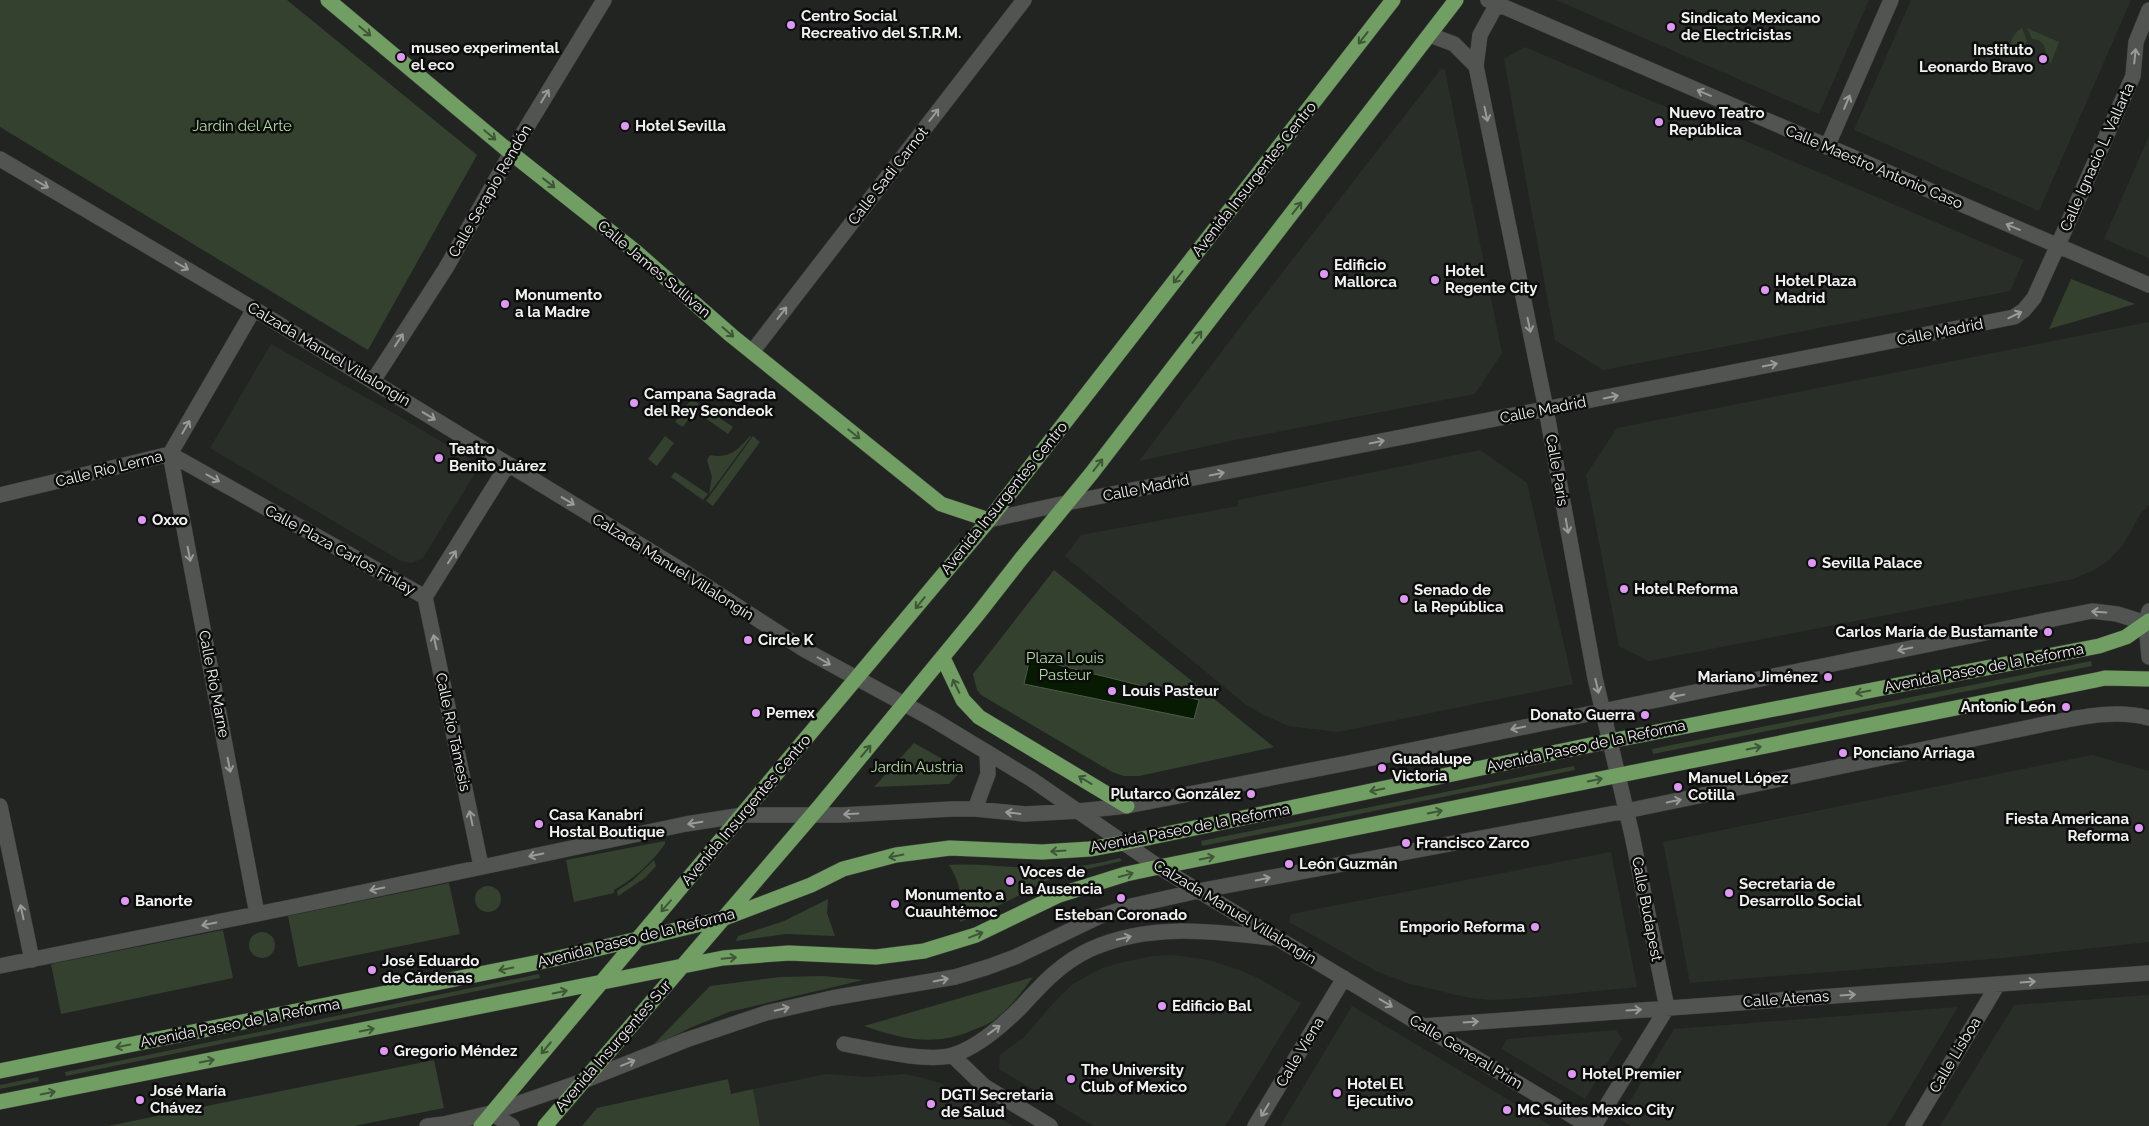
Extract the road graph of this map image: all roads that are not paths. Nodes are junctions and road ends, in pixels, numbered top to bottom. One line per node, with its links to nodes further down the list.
1 (328, 0): 12 (main road, Calle James Sullivan, one-way to 12)
2 (604, 0): 12 (street, Calle Serapio Rendón, one-way to 2)
3 (1024, 0): 17 (street, Calle Sadi Carnot, one-way to 3)
4 (1393, 0): 24 (main road, Avenida Insurgentes Centro, one-way to 24)
5 (1456, 0): 9 (main road)
6 (1891, 0): 11 (street, one-way to 6)
7 (1493, 2): 10 (street); 11 (street, Calle Maestro Antonio Caso, one-way to 7)
8 (2148, 15): 14 (street, Calle Ignacio L. Vallarta, one-way to 8)
9 (1430, 35): 10 (street); 23 (main road, one-way to 9)
10 (1476, 66): 19 (street, Calle Paris, one-way to 19)
11 (1827, 147): 14 (street, Calle Maestro Antonio Caso, one-way to 11)
12 (511, 153): 17 (main road, Calle James Sullivan, one-way to 17); 18 (street, Calle Serapio Rendón, one-way to 12)
13 (0, 159): 16 (street, Calzada Manuel Villalongín, one-way to 16)
14 (2058, 246): 15 (street, Calle Maestro Antonio Caso); 19 (street, Calle Madrid, one-way to 14)
15 (2149, 285)
16 (254, 309): 18 (street, Calzada Manuel Villalongín); 20 (street, Calle Río Lerma, one-way to 16)
17 (752, 352): 24 (main road, Calle James Sullivan, one-way to 24)
18 (373, 381): 21 (street, Calzada Manuel Villalongín, one-way to 21)
19 (1546, 409): 23 (street, Calle Madrid, one-way to 19); 32 (street, Calle Paris, one-way to 32)
20 (170, 454): 22 (street, Calle Río Lerma); 25 (street, Calle Plaza Carlos Finlay, one-way to 25); 48 (street, Calle Río Marne, one-way to 48)
21 (508, 464): 25 (street, Calle Plaza Carlos Finlay, one-way to 21); 30 (street, Calzada Manuel Villalongín, one-way to 30)
22 (0, 495)
23 (1066, 503): 24 (street, Calle Madrid); 28 (main road)
24 (989, 520): 30 (main road, Avenida Insurgentes Centro, one-way to 30)
25 (425, 598): 45 (street, Calle Río Támesis, one-way to 25)
26 (2148, 618): 27 (street); 32 (street, Avenida Paseo de la Reforma, one-way to 32); 34 (main road, Avenida Paseo de la Reforma, one-way to 34)
27 (2149, 657)
28 (943, 658): 31 (main road); 38 (main road, one-way to 28)
29 (2149, 679): 36 (main road, Avenida Paseo de la Reforma, one-way to 29)
30 (857, 680): 31 (street, Calzada Manuel Villalongín); 43 (main road, Avenida Insurgentes Centro)
31 (906, 704): 35 (street, Calzada Manuel Villalongín); 42 (main road, one-way to 31)
32 (1603, 711): 34 (street, Calle Paris); 38 (street, Avenida Paseo de la Reforma, one-way to 38)
33 (2149, 718): 41 (street, one-way to 33)
34 (1610, 741): 36 (street, Calle Paris); 44 (main road, Avenida Paseo de la Reforma, one-way to 44)
35 (987, 752): 39 (street); 40 (street, Calzada Manuel Villalongín)
36 (1618, 776): 41 (street, Calle Paris); 46 (main road, Avenida Paseo de la Reforma, one-way to 36)
37 (0, 806): 52 (street, one-way to 37)
38 (1127, 806): 40 (street, Avenida Paseo de la Reforma)
39 (974, 809): 40 (street, Avenida Paseo de la Reforma, one-way to 39); 42 (street, Avenida Paseo de la Reforma, one-way to 42)
40 (1079, 811): 44 (street, Calzada Manuel Villalongín)
41 (1626, 811): 47 (street, one-way to 41); 59 (street, Calle Budapest)
42 (811, 814): 43 (street, Avenida Paseo de la Reforma); 49 (main road)
43 (743, 815): 45 (street, Avenida Paseo de la Reforma, one-way to 45); 50 (main road, Avenida Insurgentes Centro, one-way to 50)
44 (1124, 843): 46 (street, Calzada Manuel Villalongín); 49 (main road, Avenida Paseo de la Reforma, one-way to 49)
45 (481, 866): 48 (street, Avenida Paseo de la Reforma, one-way to 48)
46 (1159, 867): 47 (street, Calzada Manuel Villalongín); 54 (main road, Avenida Paseo de la Reforma, one-way to 46)
47 (1198, 891): 51 (street, Calzada Manuel Villalongín); 64 (street, one-way to 47)
48 (257, 914): 52 (street, Avenida Paseo de la Reforma, one-way to 52)
49 (722, 919): 50 (main road, Avenida Paseo de la Reforma); 54 (main road)
50 (638, 938): 57 (main road, Avenida Insurgentes Centro); 63 (main road, Avenida Paseo de la Reforma, one-way to 63)
51 (1275, 938): 56 (street, Calzada Manuel Villalongín); 62 (street, one-way to 51)
52 (32, 960): 53 (street, Avenida Paseo de la Reforma)
53 (0, 966)
54 (681, 967): 57 (main road, Avenida Paseo de la Reforma); 64 (main road, Avenida Insurgentes Sur)
55 (2149, 973): 58 (street, Calle Atenas, one-way to 55)
56 (1344, 978): 60 (street, Calle General Prim, one-way to 60); 72 (street, Calle Viena, one-way to 72)
57 (601, 984): 65 (main road, Avenida Paseo de la Reforma, one-way to 57); 66 (main road, one-way to 66)
58 (1998, 984): 59 (street, Calle Atenas, one-way to 58); 75 (street, Calle Lisboa)
59 (1667, 1008): 60 (street, Calle Atenas, one-way to 59); 74 (street)
60 (1423, 1026): 73 (street, Calle General Prim)
61 (844, 1044): 62 (street)
62 (952, 1055): 71 (street)
63 (0, 1070)
64 (583, 1081): 66 (street); 70 (main road, Avenida Insurgentes Sur)
65 (0, 1102)
66 (491, 1113): 67 (street); 68 (main road); 69 (street)
67 (427, 1126)
68 (481, 1126)
69 (512, 1126)
70 (545, 1126)
71 (1050, 1126)
72 (1255, 1126)
73 (1589, 1126)
74 (1594, 1126)
75 (1913, 1126)

